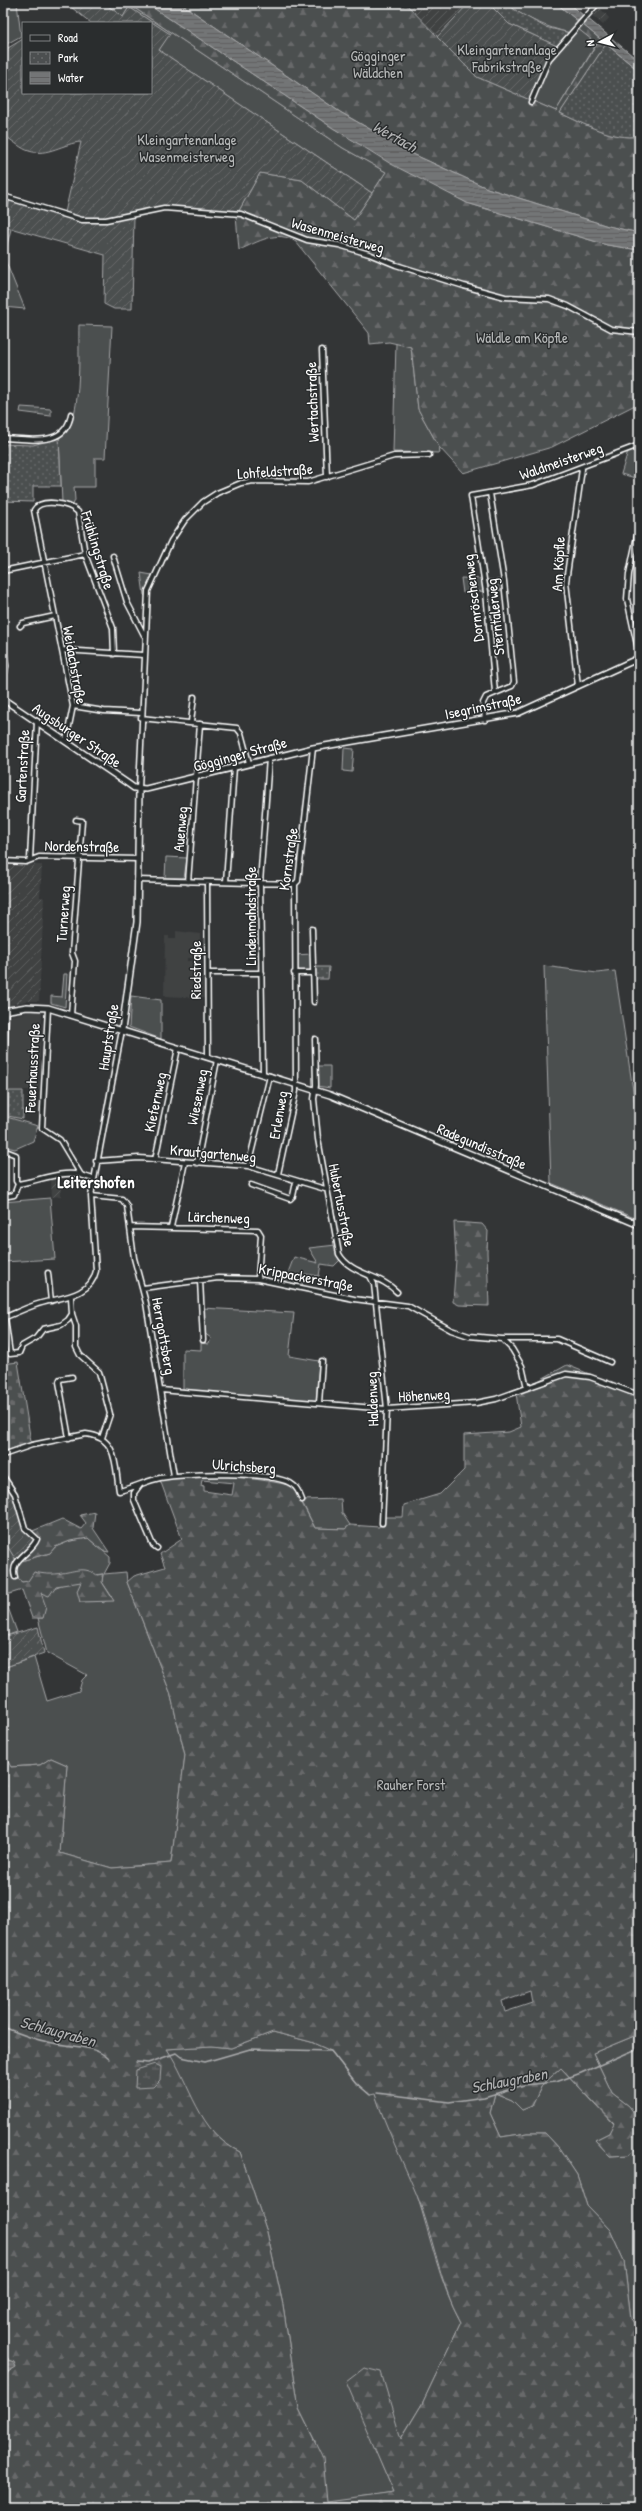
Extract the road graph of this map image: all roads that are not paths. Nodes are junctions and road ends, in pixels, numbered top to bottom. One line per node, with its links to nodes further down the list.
1 (598, 3): 2 (street)
2 (531, 102)
3 (3, 196): 4 (street, Wasenmeisterweg)
4 (639, 332)
5 (322, 350): 11 (street, Wertachstraße)
6 (71, 414): 7 (street)
7 (3, 438)
8 (639, 445): 10 (street, Waldmeisterweg)
9 (429, 455): 11 (street, Lohfeldstraße)
10 (582, 468): 12 (street, Waldmeisterweg); 29 (street, Am Köpfle)
11 (327, 477): 21 (street, Lohfeldstraße)
12 (490, 493): 30 (street, Sterntalerweg); 30 (street, Dornröschenweg)
13 (40, 504): 15 (street, Frühlingstraße); 17 (street, Weidachstraße)
14 (639, 527): 25 (street)
15 (84, 554): 17 (street); 24 (street, Frühlingstraße)
16 (113, 556): 21 (street)
17 (44, 562): 18 (street); 19 (street, Weidachstraße)
18 (3, 571)
19 (55, 616): 20 (street, Weidachstraße); 23 (street, Weidachstraße)
20 (20, 626)
21 (145, 636): 26 (street, Lohfeldstraße)
22 (3, 643): 28 (street)
23 (62, 650): 24 (street); 33 (street, Weidachstraße)
24 (114, 654): 26 (street)
25 (639, 654)
26 (144, 655): 34 (street, Lohfeldstraße)
27 (639, 658): 29 (street, Isegrimstraße)
28 (3, 683)
29 (578, 686): 35 (street, Isegrimstraße)
30 (495, 692): 35 (street, Sterntalerweg)
31 (194, 697): 37 (street)
32 (3, 699): 36 (street, Augsburger Straße)
33 (73, 706): 34 (street); 39 (street, Weidachstraße)
34 (141, 715): 37 (street); 46 (street, Lohfeldstraße)
35 (485, 720): 40 (street, Isegrimstraße)
36 (37, 722): 39 (street, Augsburger Straße); 50 (street, Gartenstraße)
37 (191, 722): 38 (street)
38 (200, 724): 43 (street); 45 (street, Auenweg)
39 (66, 741): 46 (street, Augsburger Straße)
40 (346, 742): 41 (street, Gögginger Straße)
41 (313, 748): 42 (street, Gögginger Straße); 57 (street, Kornstraße)
42 (268, 758): 43 (street, Gögginger Straße); 56 (street, Lindenmahdstraße)
43 (249, 763): 44 (street, Gögginger Straße)
44 (234, 767): 45 (street, Gögginger Straße); 55 (street)
45 (196, 778): 46 (street, Gögginger Straße); 53 (street, Auenweg)
46 (139, 789): 49 (street, Hauptstraße)
47 (76, 820): 48 (street, Turnerweg)
48 (79, 858): 49 (street, Nordenstraße); 50 (street, Nordenstraße); 66 (street, Turnerweg)
49 (138, 859): 52 (street, Hauptstraße)
50 (30, 860): 51 (street, Nordenstraße)
51 (3, 861)
52 (137, 880): 53 (street); 67 (street, Hauptstraße)
53 (188, 882): 54 (street)
54 (207, 882): 55 (street); 59 (street, Riedstraße)
55 (226, 882): 56 (street)
56 (260, 883): 57 (street); 60 (street, Lindenmahdstraße)
57 (295, 884): 61 (street, Kornstraße)
58 (312, 929): 62 (street)
59 (208, 973): 60 (street); 70 (street, Riedstraße)
60 (262, 973): 72 (street, Lindenmahdstraße)
61 (294, 973): 62 (street); 74 (street, Kornstraße)
62 (313, 973): 63 (street)
63 (314, 1002)
64 (48, 1008): 65 (street, Radegundisstraße); 66 (street, Radegundisstraße); 84 (street, Feuerhausstraße)
65 (4, 1010): 76 (street)
66 (71, 1015): 67 (street, Radegundisstraße)
67 (122, 1030): 69 (street, Radegundisstraße); 79 (street, Hauptstraße)
68 (315, 1039): 75 (street)
69 (178, 1048): 70 (street, Radegundisstraße); 78 (street, Kiefernweg)
70 (208, 1057): 71 (street, Radegundisstraße)
71 (217, 1060): 72 (street, Radegundisstraße); 81 (street, Wiesenweg)
72 (263, 1074): 73 (street, Radegundisstraße)
73 (270, 1076): 74 (street, Radegundisstraße); 82 (street)
74 (295, 1084): 75 (street, Radegundisstraße); 83 (street, Erlenweg)
75 (315, 1090): 89 (street, Hubertusstraße); 92 (street, Radegundisstraße)
76 (3, 1107)
77 (3, 1150): 87 (street)
78 (155, 1160): 79 (street, Krautgartenweg); 80 (street, Krautgartenweg)
79 (96, 1161): 85 (street, Hauptstraße)
80 (185, 1162): 81 (street, Krautgartenweg); 94 (street)
81 (197, 1163): 82 (street, Krautgartenweg)
82 (248, 1166): 83 (street, Krautgartenweg)
83 (278, 1174): 86 (street, Krautgartenweg)
84 (81, 1175): 85 (street); 87 (street)
85 (93, 1178): 90 (street, Hauptstraße)
86 (296, 1182): 88 (street); 89 (street, Krautgartenweg)
87 (18, 1184): 91 (street)
88 (251, 1185)
89 (325, 1190): 96 (street, Hubertusstraße)
90 (91, 1196): 93 (street, Herrgottsberg); 101 (street, Hauptstraße)
91 (3, 1197)
92 (639, 1225)
93 (130, 1227): 94 (street, Lärchenweg); 99 (street, Herrgottsberg)
94 (171, 1227): 97 (street, Lärchenweg)
95 (48, 1273): 102 (street)
96 (369, 1274): 100 (street, Hubertusstraße); 103 (street, Haldenweg)
97 (258, 1279): 98 (street, Krippackerstraße); 103 (street, Krippackerstraße)
98 (200, 1280): 99 (street, Krippackerstraße); 107 (street)
99 (143, 1288): 112 (street, Herrgottsberg)
100 (397, 1292)
101 (71, 1297): 102 (street); 104 (street)
102 (51, 1301): 105 (street)
103 (376, 1302): 106 (street, Krippackerstraße); 115 (street, Haldenweg)
104 (72, 1314): 105 (street); 117 (street)
105 (4, 1318)
106 (502, 1339): 109 (street); 111 (street)
107 (203, 1340)
108 (322, 1361): 114 (street)
109 (610, 1362)
110 (72, 1377): 116 (street)
111 (527, 1388): 113 (street, Höhenweg); 115 (street, Höhenweg)
112 (161, 1390): 114 (street, Höhenweg); 120 (street, Herrgottsberg)
113 (639, 1395)
114 (319, 1403): 115 (street, Höhenweg)
115 (387, 1409): 123 (street, Haldenweg)
116 (69, 1438): 117 (street); 118 (street)
117 (102, 1438): 121 (street)
118 (3, 1455)
119 (3, 1476): 125 (street)
120 (174, 1476): 121 (street); 122 (street, Ulrichsberg)
121 (140, 1484): 124 (street)
122 (302, 1500)
123 (382, 1523)
124 (157, 1548)
125 (15, 1576)

